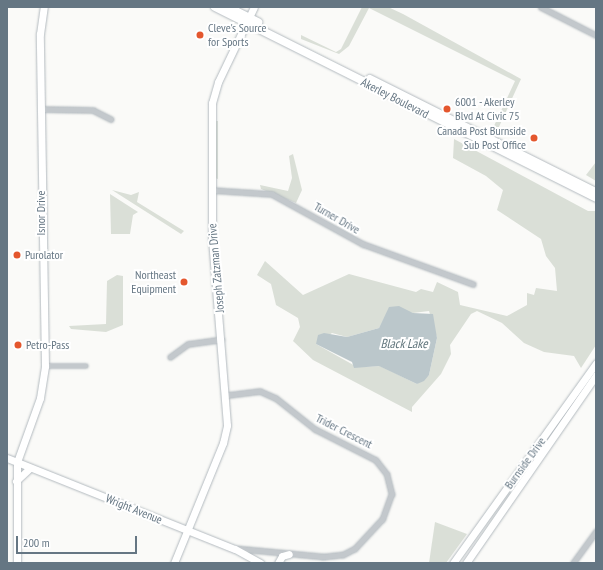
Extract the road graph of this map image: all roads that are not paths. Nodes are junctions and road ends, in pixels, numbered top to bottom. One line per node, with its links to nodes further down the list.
1 (44, 7): 8 (street, Isnor Drive)
2 (215, 7): 6 (main road, Akerley Boulevard)
3 (228, 7): 6 (main road, Akerley Boulevard)
4 (254, 7): 6 (street, Joseph Zatzman Drive)
5 (541, 7): 7 (street)
6 (248, 20): 10 (street, Joseph Zatzman Drive); 11 (main road, Akerley Boulevard); 12 (main road, Akerley Boulevard)
7 (596, 35)
8 (42, 109): 9 (street); 17 (street, Isnor Drive)
9 (111, 119)
10 (211, 190): 13 (street, Turner Drive); 14 (street, Joseph Zatzman Drive)
11 (596, 192)
12 (596, 198)
13 (473, 284)
14 (222, 339): 15 (street); 20 (street, Joseph Zatzman Drive)
15 (170, 356)
16 (596, 363): 34 (street, Burnside Drive)
17 (45, 366): 18 (street); 21 (street, Isnor Drive)
18 (86, 366)
19 (596, 375): 35 (street, Burnside Drive)
20 (228, 395): 26 (street, Joseph Zatzman Drive); 29 (street, Trider Crescent)
21 (21, 449): 22 (street); 23 (street, Isnor Drive)
22 (7, 457): 23 (street, Wright Avenue)
23 (16, 462): 24 (street, Wright Avenue); 25 (street)
24 (30, 468): 25 (street); 26 (street, Wright Avenue)
25 (16, 482): 30 (street)
26 (187, 530): 28 (street, Wright Avenue); 31 (street, Joseph Zatzman Drive)
27 (596, 531): 36 (street)
28 (235, 549): 29 (street, Trider Crescent); 32 (street, Wright Avenue)
29 (289, 554): 33 (street)
30 (17, 563)
31 (174, 563)
32 (260, 563)
33 (278, 563)
34 (453, 563)
35 (466, 563)
36 (573, 563)

